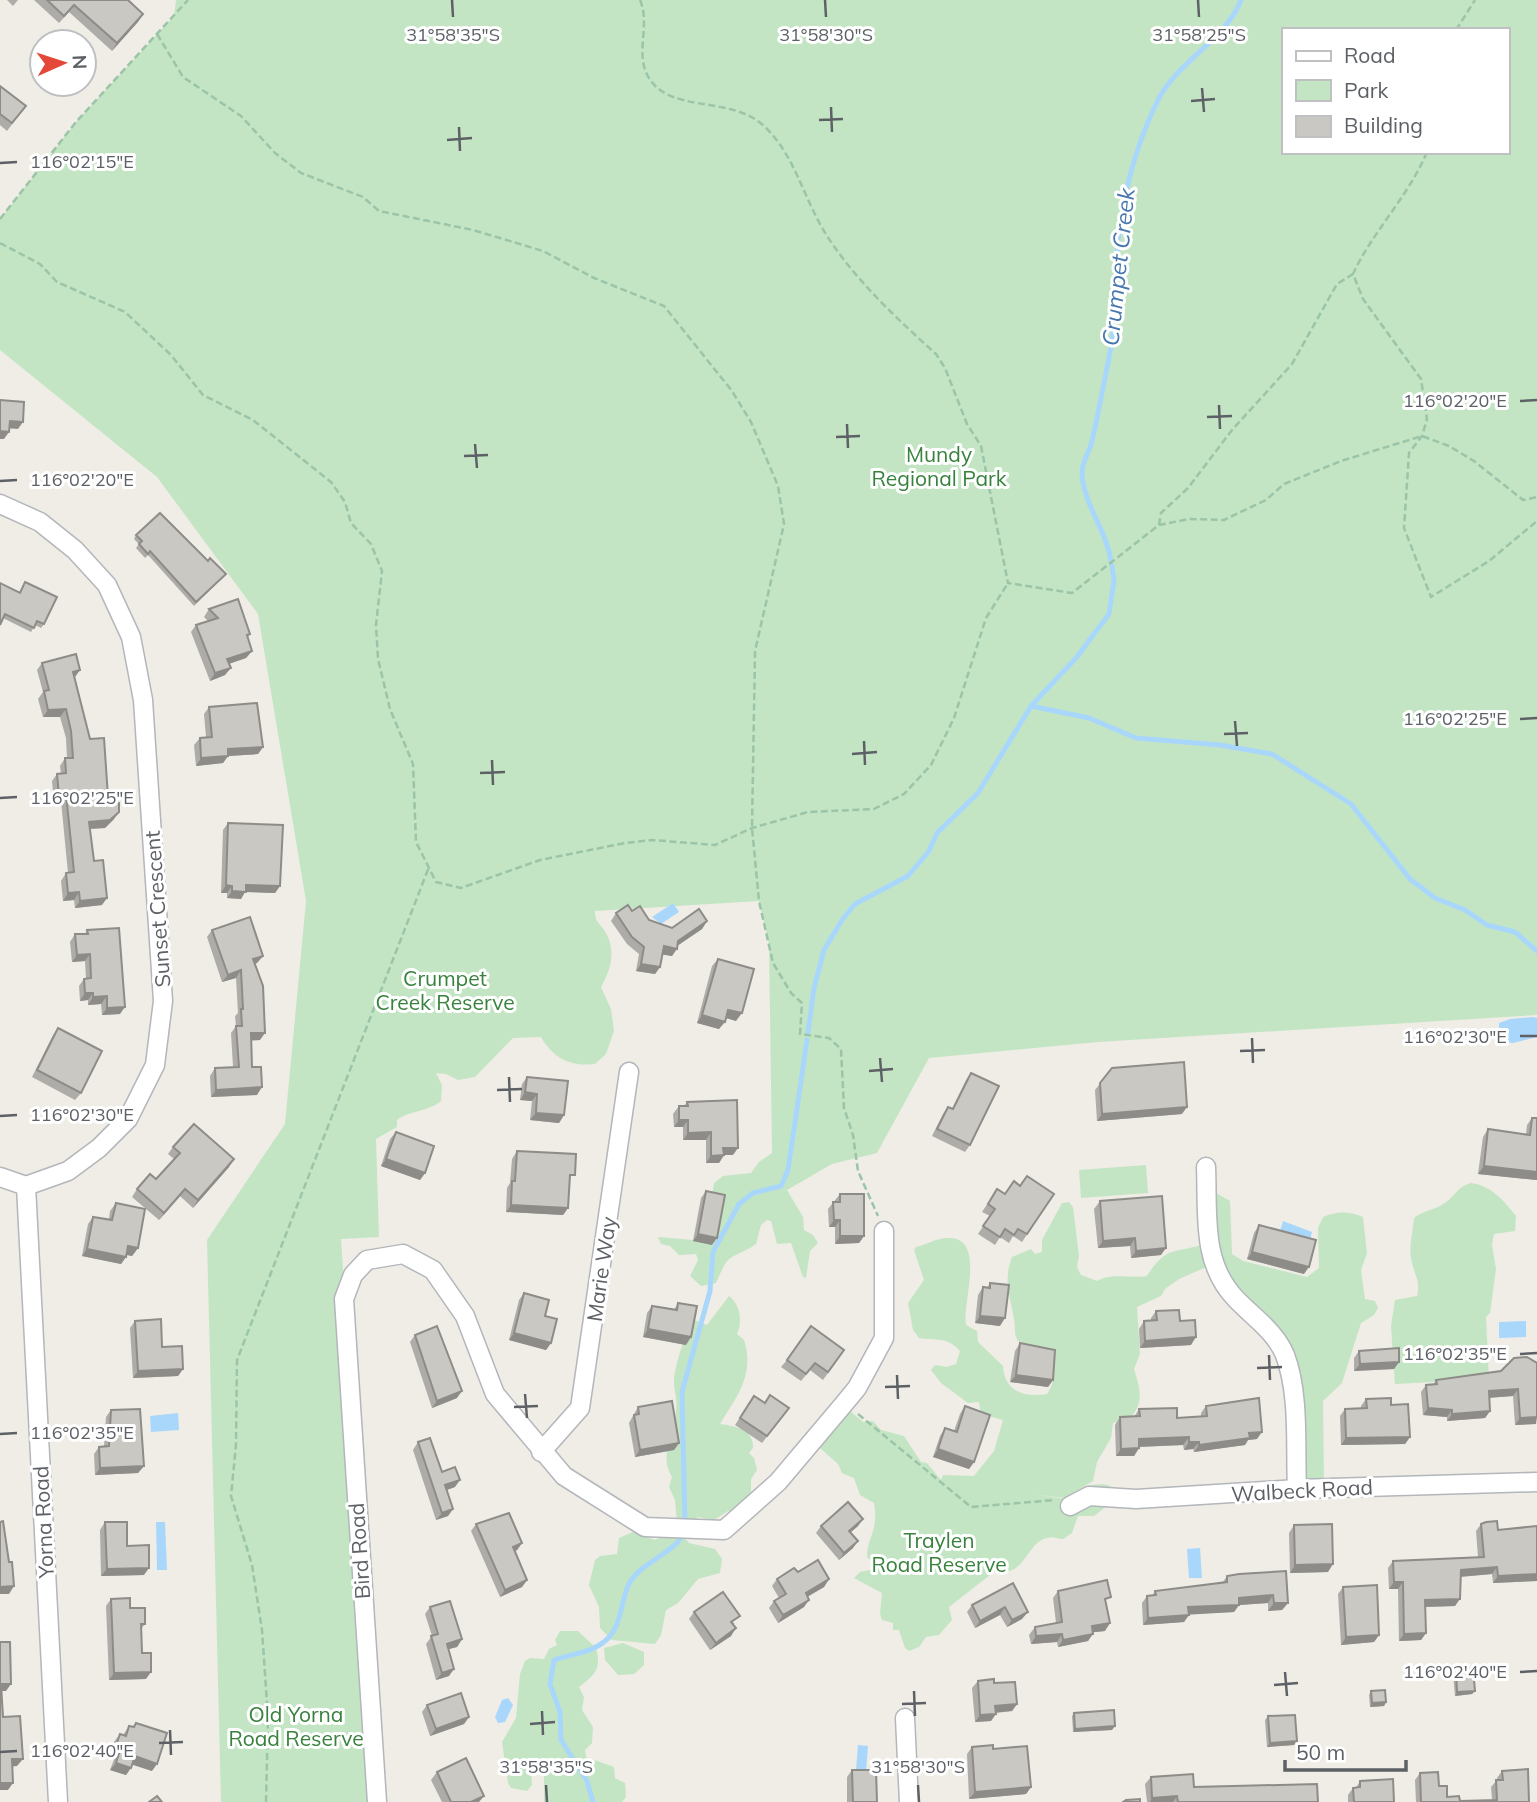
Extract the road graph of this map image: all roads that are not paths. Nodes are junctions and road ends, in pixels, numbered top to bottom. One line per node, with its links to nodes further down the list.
1 (0, 504): 5 (street, Sunset Crescent)
2 (629, 1072): 7 (street, Marie Way)
3 (1206, 1167): 9 (street)
4 (0, 1177): 5 (street)
5 (26, 1186): 12 (street, Yorna Road)
6 (884, 1231): 7 (street)
7 (541, 1452): 13 (street, Bird Road)
8 (1537, 1482): 9 (street, Walbeck Road)
9 (1297, 1489): 10 (street, Walbeck Road)
10 (1070, 1506)
11 (905, 1718): 14 (street)
12 (58, 1802)
13 (377, 1802)
14 (909, 1802)

